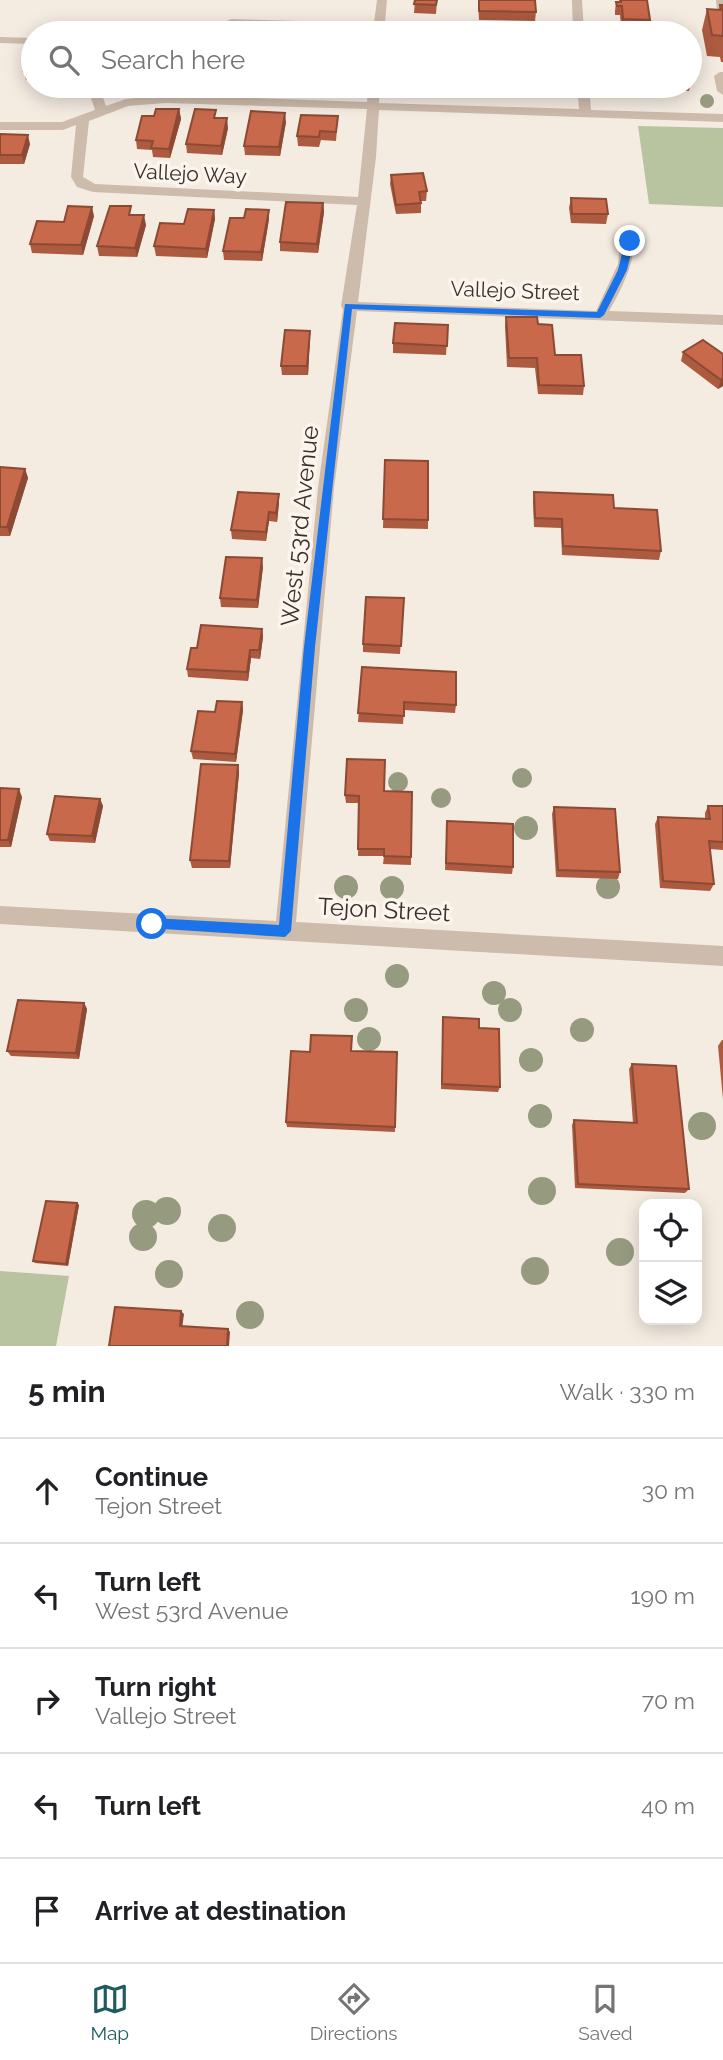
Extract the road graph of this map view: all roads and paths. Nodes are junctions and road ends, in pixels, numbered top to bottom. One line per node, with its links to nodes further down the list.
1 (382, 0): 5 (street)
2 (577, 0): 6 (street)
3 (721, 0): 4 (street)
4 (723, 9)
5 (380, 21)
6 (578, 21)
7 (0, 40): 8 (street)
8 (21, 41)
9 (723, 76): 10 (street)
10 (723, 91)
11 (97, 98): 15 (street)
12 (373, 98): 14 (street, West 53rd Avenue)
13 (584, 98): 16 (street)
14 (372, 106): 15 (street); 16 (street); 20 (street, West 53rd Avenue)
15 (102, 111): 18 (street)
16 (585, 113): 17 (street)
17 (723, 118)
18 (82, 120): 19 (street); 20 (street, Vallejo Way)
19 (0, 126)
20 (363, 201): 22 (street, West 53rd Avenue)
21 (628, 230): 23 (street)
22 (348, 306): 23 (street, Vallejo Street); 26 (street, West 53rd Avenue)
23 (600, 315): 24 (street, Vallejo Street)
24 (723, 320)
25 (0, 915): 26 (street, Tejon Street)
26 (285, 931): 27 (street, Tejon Street)
27 (723, 956)

